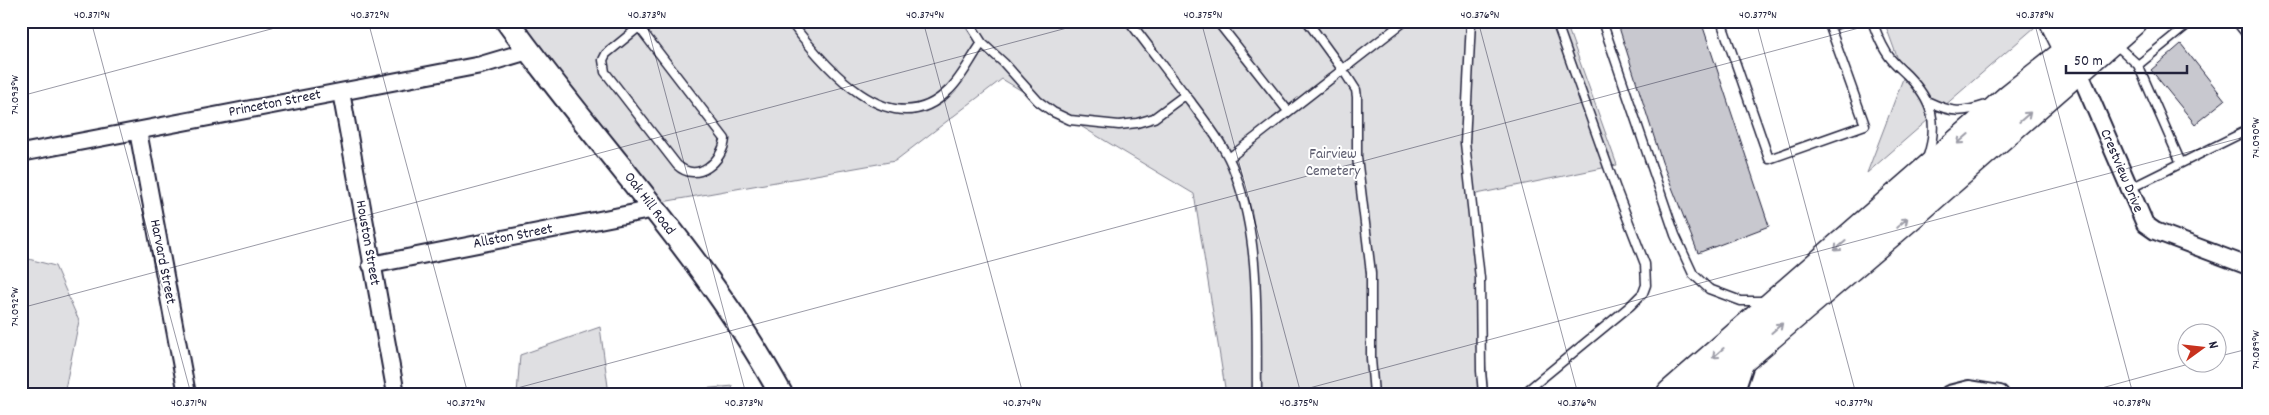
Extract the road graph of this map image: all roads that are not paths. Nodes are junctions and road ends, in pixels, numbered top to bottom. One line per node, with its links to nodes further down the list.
1 (506, 21): 22 (street, Oak Hill Road)
2 (790, 21): 21 (lane)
3 (968, 21): 21 (lane)
4 (1129, 21): 27 (lane)
5 (1217, 21): 30 (lane)
6 (1307, 21): 25 (lane)
7 (1405, 21): 25 (lane)
8 (1471, 21): 48 (lane)
9 (1556, 21): 49 (lane)
10 (1602, 21): 41 (lane)
11 (1721, 21): 12 (lane)
12 (1845, 21)
13 (1872, 21): 29 (lane)
14 (2054, 21): 23 (highway)
15 (2133, 21): 19 (highway)
16 (2192, 21): 24 (lane)
17 (2236, 21): 20 (lane)
18 (637, 24): 18 (lane)
19 (2106, 31): 23 (highway); 24 (lane)
20 (2248, 36)
21 (982, 44): 27 (lane)
22 (528, 51): 26 (street, Princeton Street); 38 (street, Oak Hill Road)
23 (2073, 61): 28 (highway); 37 (street, Crestview Drive); 42 (highway, one-way to 23)
24 (2138, 65): 35 (lane)
25 (1342, 70): 30 (lane); 47 (lane)
26 (341, 92): 32 (street, Princeton Street); 39 (street, Houston Street)
27 (1186, 95): 34 (lane)
28 (2010, 98): 29 (lane); 36 (highway, one-way to 36)
29 (1928, 102): 36 (lane)
30 (1288, 111): 34 (lane)
31 (2248, 130): 35 (lane)
32 (138, 131): 33 (street, Princeton Street); 43 (street, Harvard Street)
33 (21, 153)
34 (1229, 158): 46 (lane)
35 (2180, 163): 37 (lane)
36 (1922, 175): 41 (highway, one-way to 41)
37 (2129, 189): 40 (street, Crestview Drive)
38 (655, 209): 39 (street, Allston Street); 45 (street, Oak Hill Road)
39 (372, 265): 44 (street, Houston Street)
40 (2248, 266)
41 (1777, 301): 50 (highway, one-way to 50)
42 (1750, 352): 51 (highway); 52 (street)
43 (187, 394)
44 (396, 394)
45 (781, 394)
46 (1258, 394)
47 (1374, 394)
48 (1484, 394)
49 (1523, 394)
50 (1671, 394)
51 (1701, 394)
52 (1735, 394)
53 (1949, 394): 54 (street)
54 (2000, 394)

